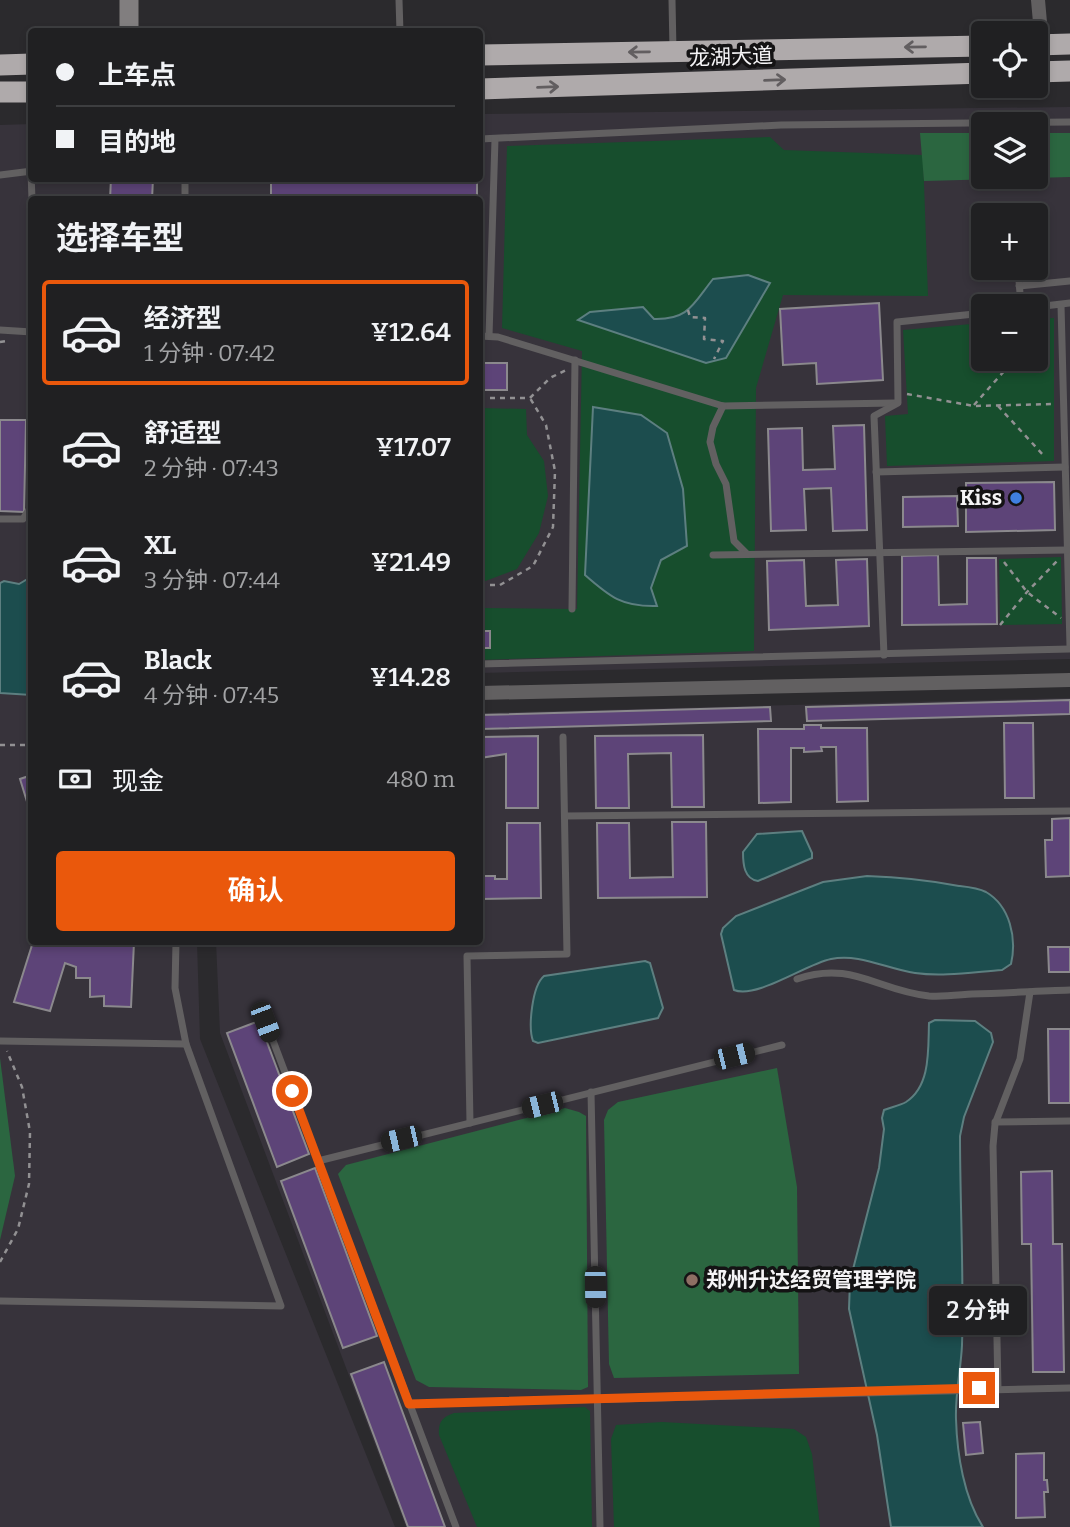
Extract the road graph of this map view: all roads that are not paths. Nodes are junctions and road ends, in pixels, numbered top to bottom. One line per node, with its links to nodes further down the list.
1 (129, 0): 6 (street)
2 (399, 0): 7 (lane)
3 (672, 0): 11 (lane)
4 (1038, 0): 5 (street)
5 (1038, 21)
6 (129, 28)
7 (400, 28)
8 (1070, 44): 9 (highway)
9 (1048, 45)
10 (971, 46): 11 (highway, 龙湖大道, one-way to 11)
11 (673, 51): 12 (highway, 龙湖大道, one-way to 12)
12 (483, 55)
13 (0, 65): 14 (highway)
14 (28, 65)
15 (1070, 71): 16 (highway)
16 (1048, 72)
17 (971, 73): 18 (highway, 龙湖大道, one-way to 17)
18 (483, 89)
19 (0, 92): 20 (highway)
20 (28, 92)
21 (1070, 122): 23 (lane)
22 (483, 139): 23 (lane)
23 (495, 139): 37 (lane)
24 (28, 171): 25 (lane)
25 (0, 175)
26 (1019, 280): 28 (lane)
27 (1070, 281): 28 (lane)
28 (1019, 286): 29 (lane)
29 (1020, 294)
30 (1070, 303): 31 (lane)
31 (1061, 305): 32 (lane); 40 (lane)
32 (1048, 306)
33 (971, 314): 39 (lane)
34 (0, 330): 35 (lane)
35 (28, 332)
36 (483, 336): 37 (lane)
37 (489, 336): 38 (lane)
38 (575, 363): 41 (lane); 51 (lane)
39 (898, 403): 41 (lane); 43 (lane)
40 (1067, 404): 42 (lane)
41 (723, 406): 49 (lane)
42 (1065, 467): 43 (lane); 46 (lane)
43 (876, 472): 48 (lane)
44 (28, 511): 45 (lane)
45 (0, 519)
46 (1068, 531): 47 (lane)
47 (1068, 550): 48 (lane); 52 (lane)
48 (880, 552): 49 (lane); 54 (lane)
49 (747, 554): 50 (lane)
50 (713, 555)
51 (572, 609)
52 (1069, 625): 53 (lane)
53 (1070, 648): 54 (lane)
54 (884, 654): 55 (lane)
55 (483, 664)
56 (1070, 680): 57 (street)
57 (483, 693)
58 (563, 737): 60 (lane)
59 (1070, 811): 60 (lane)
60 (565, 816): 72 (lane)
61 (176, 945): 67 (lane)
62 (797, 979): 64 (lane)
63 (1070, 990): 64 (lane)
64 (1030, 992): 71 (lane)
65 (265, 1022): 73 (lane)
66 (1, 1041): 67 (lane)
67 (186, 1045): 74 (lane)
68 (782, 1045): 69 (lane)
69 (591, 1092): 72 (lane); 77 (lane)
70 (1070, 1121): 71 (lane)
71 (995, 1122): 75 (lane)
72 (470, 1123): 73 (lane)
73 (318, 1161): 78 (lane)
74 (0, 1301)
75 (998, 1388): 76 (lane); 77 (lane)
76 (1070, 1388)
77 (597, 1398): 78 (lane); 80 (lane)
78 (409, 1404): 79 (lane)
79 (456, 1527)
80 (600, 1527)

